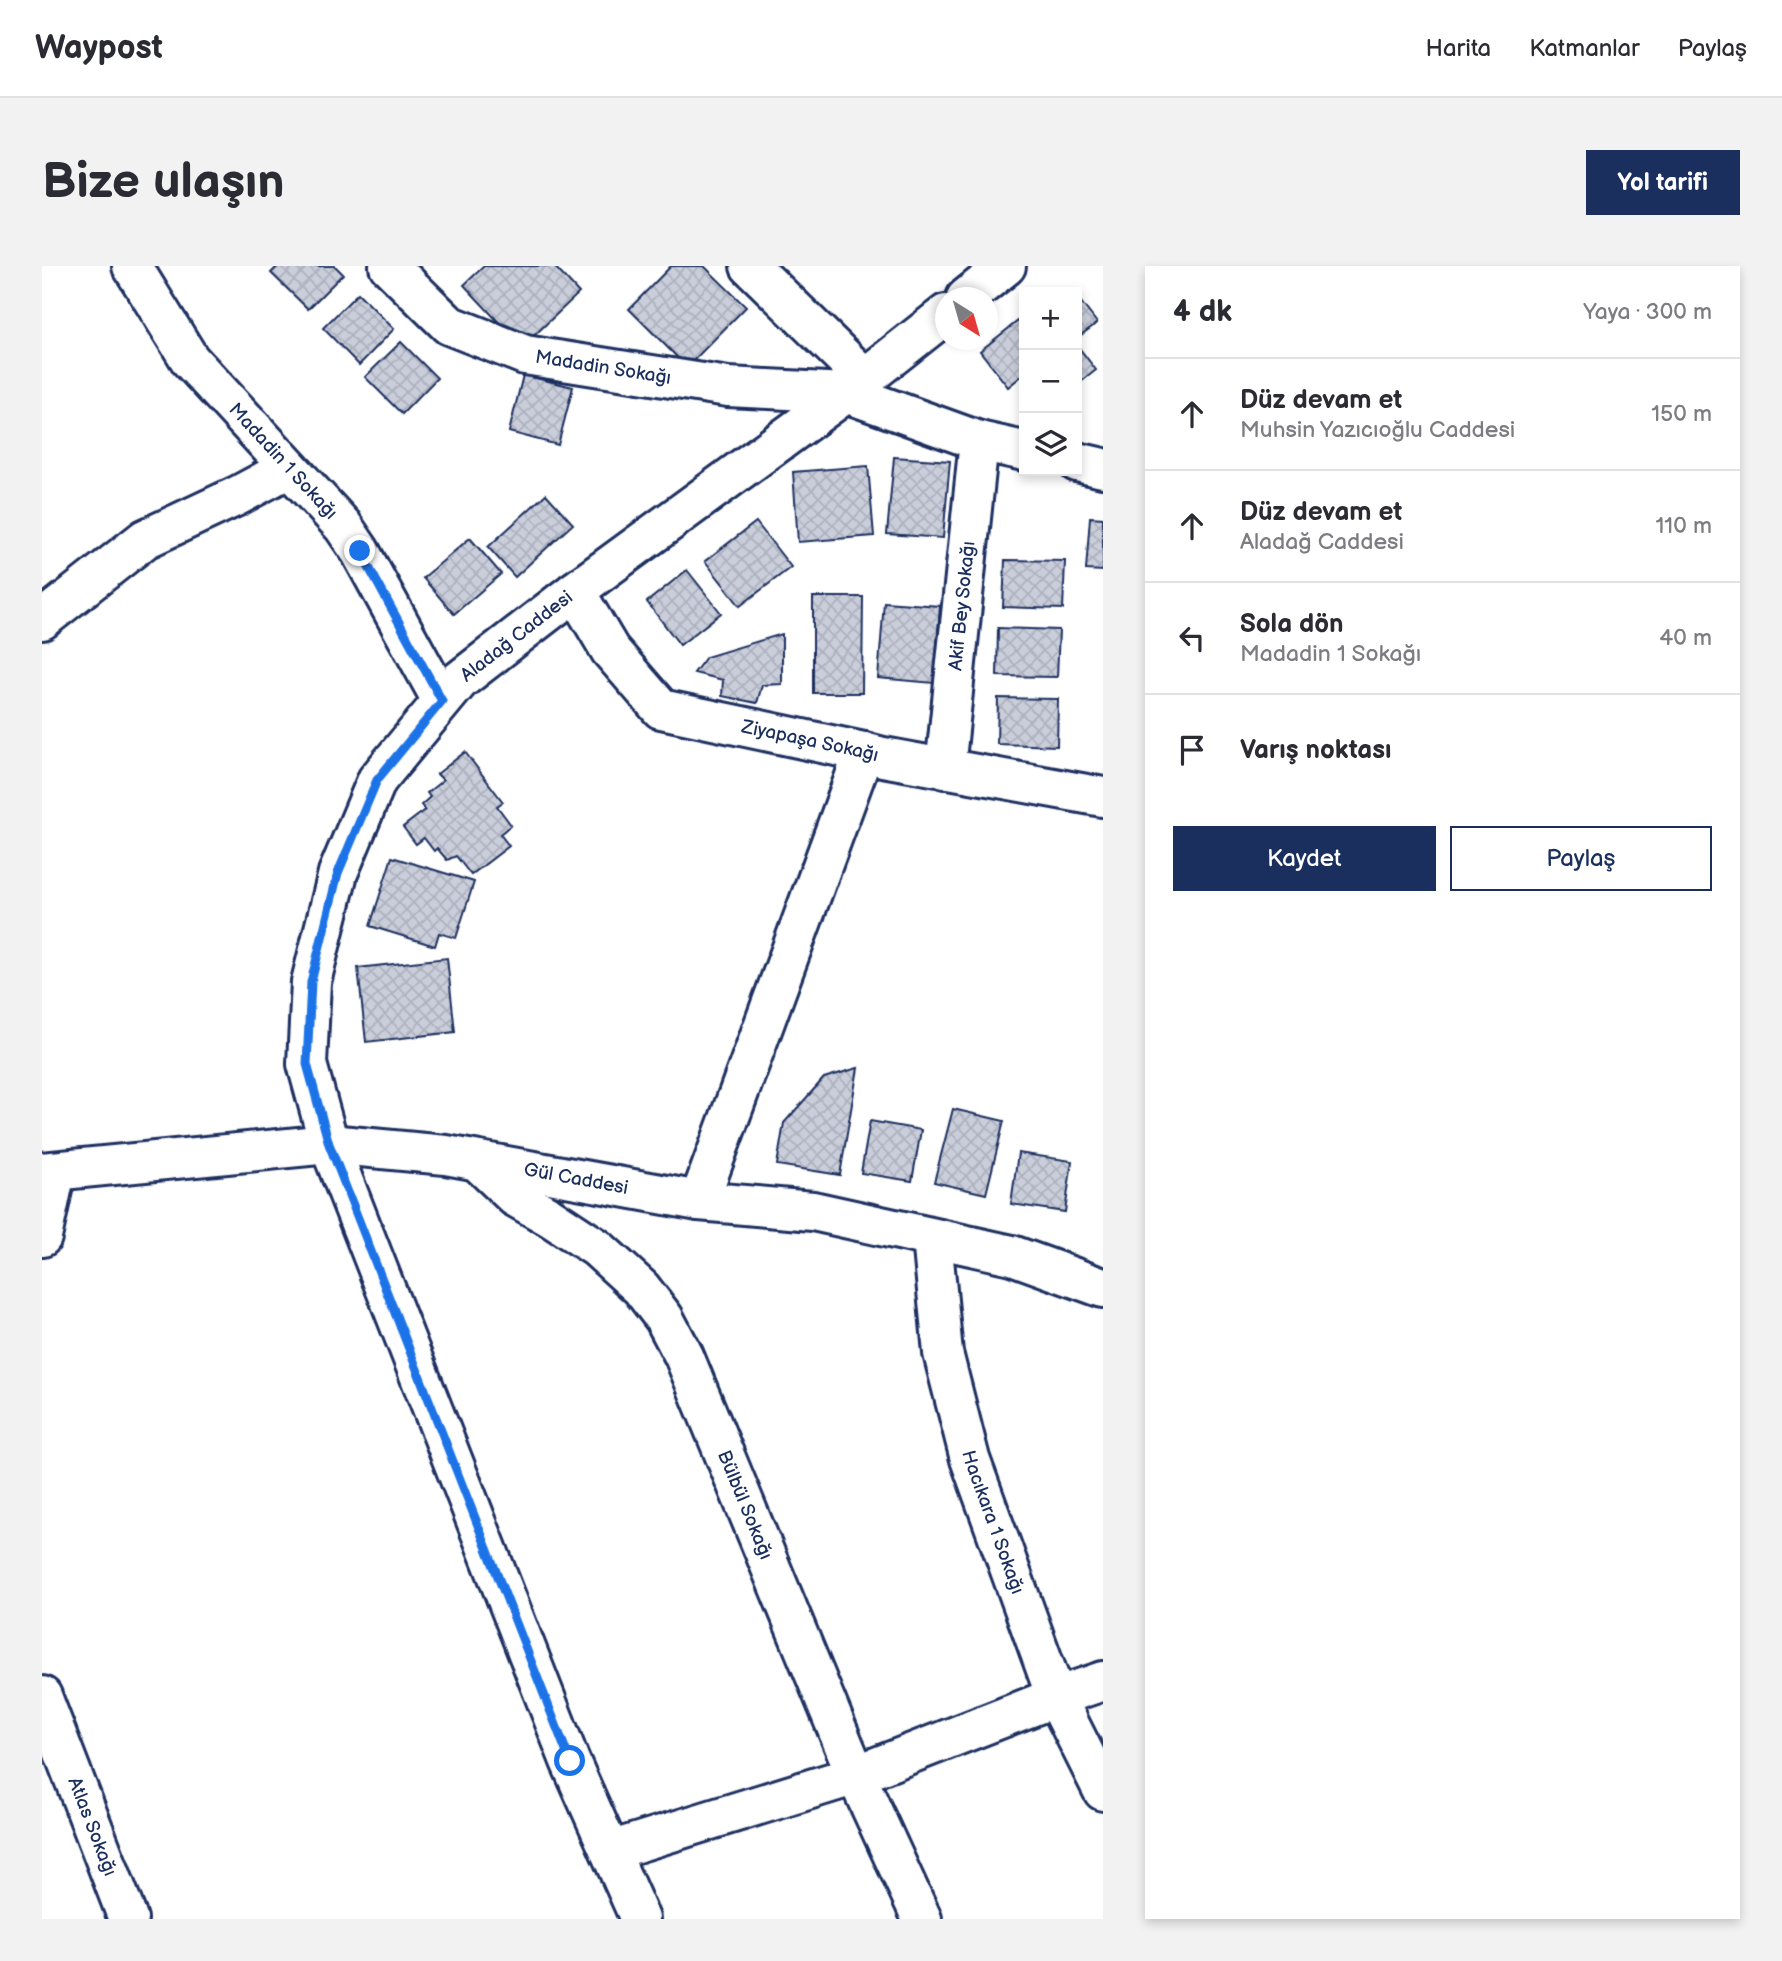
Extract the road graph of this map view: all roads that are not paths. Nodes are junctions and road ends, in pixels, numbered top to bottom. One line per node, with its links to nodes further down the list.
1 (132, 266): 11 (street, Madadin 1 Sokağı)
2 (389, 266): 7 (street, Madadin Sokağı)
3 (750, 266): 7 (street)
4 (1006, 266): 5 (street)
5 (980, 287)
6 (935, 323): 7 (street, Aladağ Caddesi)
7 (856, 386): 8 (street); 13 (street, Aladağ Caddesi)
8 (979, 441): 9 (street); 17 (street, Akif Bey Sokağı)
9 (1019, 450)
10 (1082, 463): 12 (street)
11 (289, 468): 14 (street); 15 (street, Madadin 1 Sokağı)
12 (1103, 468)
13 (575, 591): 15 (street, Aladağ Caddesi); 16 (street, Ziyapaşa Sokağı)
14 (42, 620)
15 (442, 701): 19 (street, Aladağ Caddesi)
16 (864, 752): 17 (street, Ziyapaşa Sokağı); 22 (street)
17 (945, 769): 18 (street, Ziyapaşa Sokağı)
18 (1103, 797)
19 (329, 1144): 20 (street, Gül Caddesi); 21 (street, Gül Caddesi); 31 (street, Aladağ Caddesi)
20 (477, 1161): 22 (street, Gül Caddesi); 29 (street, Bülbül Sokağı)
21 (49, 1171): 23 (street)
22 (699, 1201): 24 (street, Gül Caddesi)
23 (42, 1237)
24 (932, 1238): 25 (street, Gül Caddesi); 28 (street, Hacıkara 1 Sokağı)
25 (1103, 1288)
26 (1103, 1681): 28 (street)
27 (42, 1696): 32 (street, Atlas Sokağı)
28 (1056, 1697): 29 (street); 30 (street, Hacıkara 1 Sokağı)
29 (856, 1775): 31 (street); 34 (street, Bülbül Sokağı)
30 (1103, 1791)
31 (610, 1851): 33 (street, Aladağ Caddesi)
32 (128, 1919)
33 (640, 1919)
34 (922, 1919)

